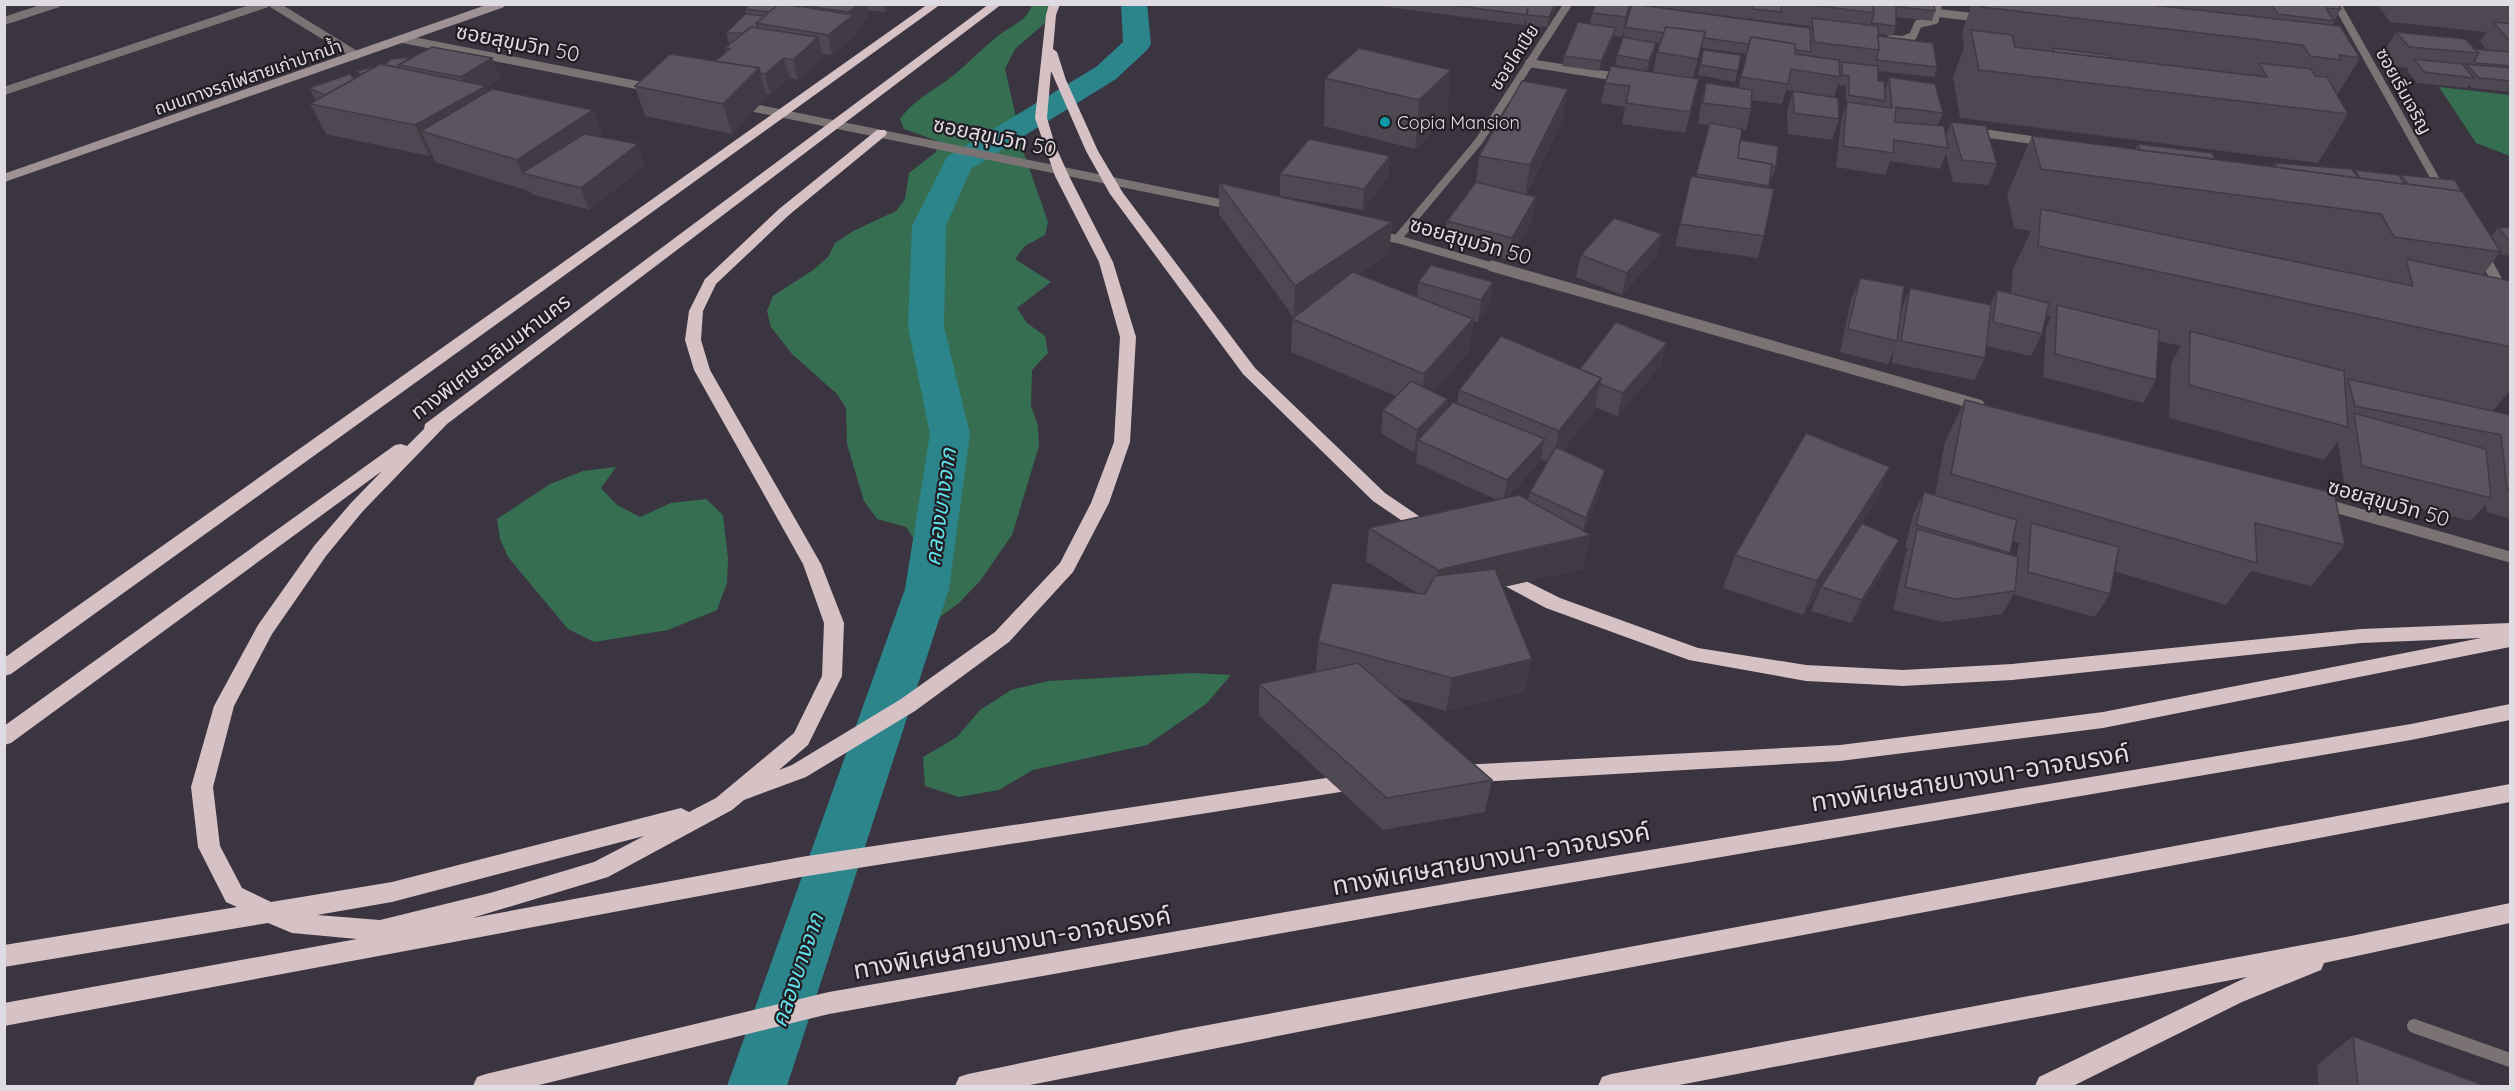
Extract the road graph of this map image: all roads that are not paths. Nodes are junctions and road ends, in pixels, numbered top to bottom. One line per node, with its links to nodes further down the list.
1 (56, 4): 12 (street)
2 (265, 4): 20 (street)
3 (273, 4): 16 (street)
4 (501, 4): 14 (main road, ถนนทางรถไฟสายเก่าปากน้ำ)
5 (936, 4): 42 (highway, ทางพิเศษเฉลิมมหานคร)
6 (997, 4): 35 (highway, ทางพิเศษเฉลิมมหานคร)
7 (1055, 4): 15 (highway)
8 (1568, 4): 17 (street, ซอยโคเปีย)
9 (2337, 4): 27 (street, ซอยเริ่มเจริญ)
10 (1938, 9): 11 (street); 13 (street)
11 (1995, 19)
12 (4, 21)
13 (1883, 38)
14 (403, 39): 16 (main road, ถนนทางรถไฟสายเก่าปากน้ำ); 19 (street, ซอยสุขุมวิท 50)
15 (1049, 47): 37 (highway); 50 (highway)
16 (356, 55): 25 (main road, ถนนทางรถไฟสายเก่าปากน้ำ)
17 (1529, 63): 18 (street); 31 (street, ซอยโคเปีย)
18 (1633, 79)
19 (658, 89)
20 (4, 91)
21 (729, 103): 22 (street, ซอยสุขุมวิท 50)
22 (881, 133): 29 (street, ซอยสุขุมวิท 50); 35 (highway)
23 (1982, 133): 24 (street)
24 (2053, 142)
25 (4, 178)
26 (2431, 192): 27 (street)
27 (2443, 193): 28 (street, ซอยเริ่มเจริญ)
28 (2448, 202)
29 (1247, 208)
30 (1365, 232): 31 (street, ซอยสุขุมวิท 50)
31 (1397, 239): 34 (street, ซอยสุขุมวิท 50)
32 (2478, 245): 33 (street)
33 (2511, 305)
34 (1993, 409)
35 (440, 422): 44 (highway, ทางพิเศษเฉลิมมหานคร)
36 (2315, 501): 38 (street, ซอยสุขุมวิท 50)
37 (1448, 544)
38 (2511, 557)
39 (1477, 562): 40 (highway)
40 (2511, 630)
41 (2511, 640): 45 (highway)
42 (4, 669)
43 (2511, 712): 54 (highway, ทางพิเศษสายบางนา-อาจณรงค์)
44 (4, 737)
45 (1446, 775)
46 (1374, 779): 51 (highway)
47 (2511, 793): 55 (highway)
48 (2511, 913): 49 (highway)
49 (2350, 947): 56 (highway); 57 (highway)
50 (4, 956)
51 (4, 1015)
52 (2414, 1026): 53 (street)
53 (2511, 1060)
54 (486, 1086)
55 (968, 1086)
56 (1611, 1086)
57 (2048, 1086)

